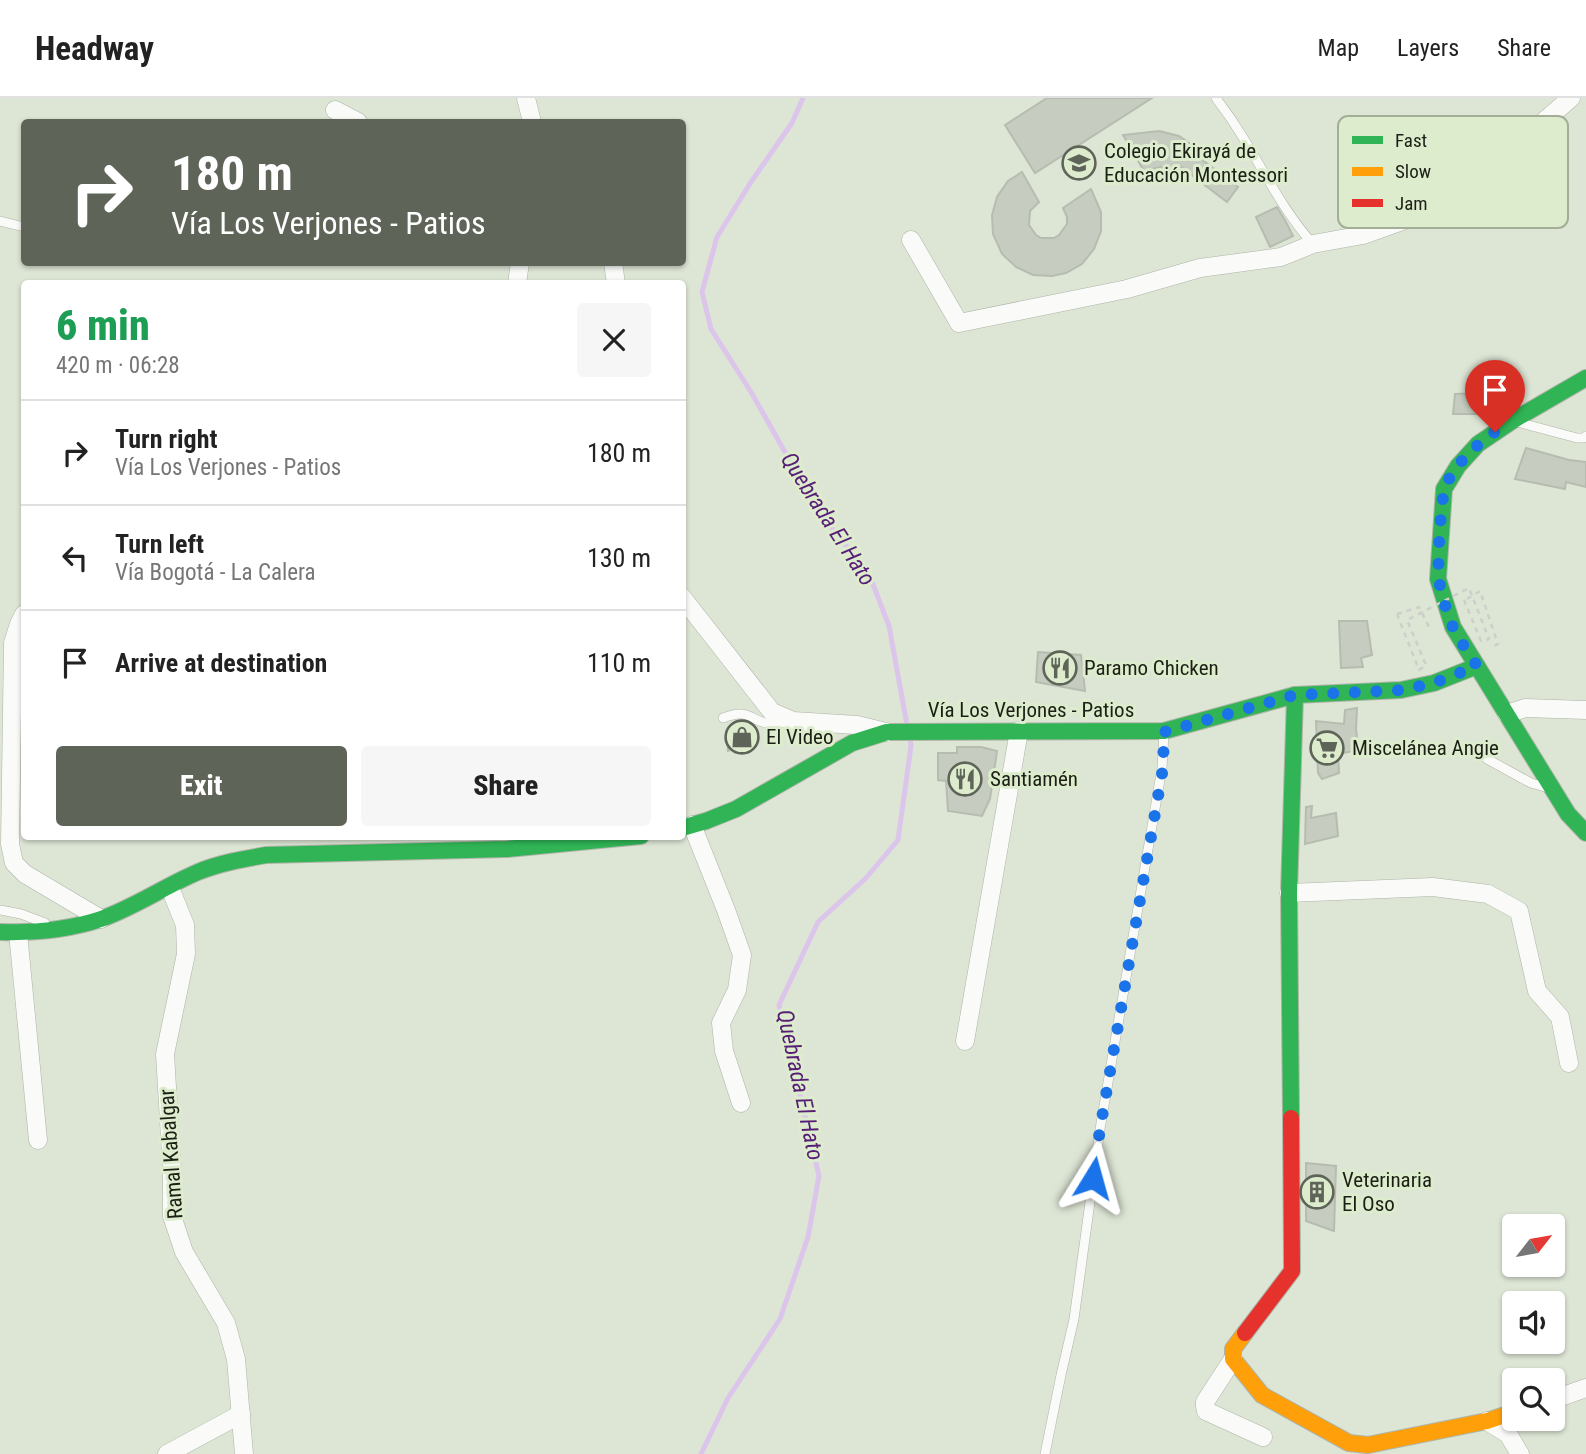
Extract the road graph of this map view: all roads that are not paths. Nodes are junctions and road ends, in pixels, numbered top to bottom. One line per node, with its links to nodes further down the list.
1 (526, 98): 7 (street)
2 (1216, 98): 12 (lane)
3 (1572, 98): 5 (street)
4 (335, 110): 6 (street)
5 (1551, 116)
6 (352, 119)
7 (530, 119)
8 (0, 221): 9 (lane)
9 (21, 226)
10 (1383, 228): 12 (street)
11 (911, 240): 12 (street)
12 (1313, 243)
13 (1585, 383): 14 (street)
14 (1512, 421): 15 (lane); 18 (street)
15 (1586, 436)
16 (686, 602): 23 (street)
17 (21, 620): 35 (street)
18 (1477, 666): 19 (street, Vía Los Verjones - Patios); 21 (street)
19 (1295, 695): 26 (street, Vía Los Verjones - Patios); 33 (street)
20 (1586, 710): 21 (street)
21 (1507, 714): 28 (street)
22 (723, 718): 23 (lane)
23 (793, 721): 25 (street)
24 (1019, 731): 25 (street, Vía Los Verjones - Patios); 26 (street, Vía Los Verjones - Patios); 39 (street)
25 (901, 732): 29 (street, Vía Los Verjones - Patios)
26 (1164, 732): 52 (lane)
27 (1487, 759): 28 (lane)
28 (1552, 788): 30 (street)
29 (687, 826): 41 (street)
30 (1586, 833)
31 (600, 840): 32 (street)
32 (170, 888): 35 (street); 46 (street, Ramal Kabalgar)
33 (1289, 894): 40 (street); 43 (street)
34 (0, 911): 36 (lane)
35 (101, 919): 36 (street)
36 (63, 929): 38 (street)
37 (0, 932): 38 (street)
38 (18, 933): 42 (street)
39 (965, 1041)
40 (1569, 1063)
41 (741, 1103)
42 (38, 1140)
43 (1233, 1359): 48 (street); 49 (street)
44 (1586, 1388): 45 (street)
45 (1565, 1395)
46 (241, 1414): 50 (street); 51 (street, Ramal Kabalgar)
47 (1502, 1416): 48 (street)
48 (1487, 1421): 53 (street)
49 (1263, 1437)
50 (167, 1454)
51 (244, 1454)
52 (1045, 1454)
53 (1520, 1454)

